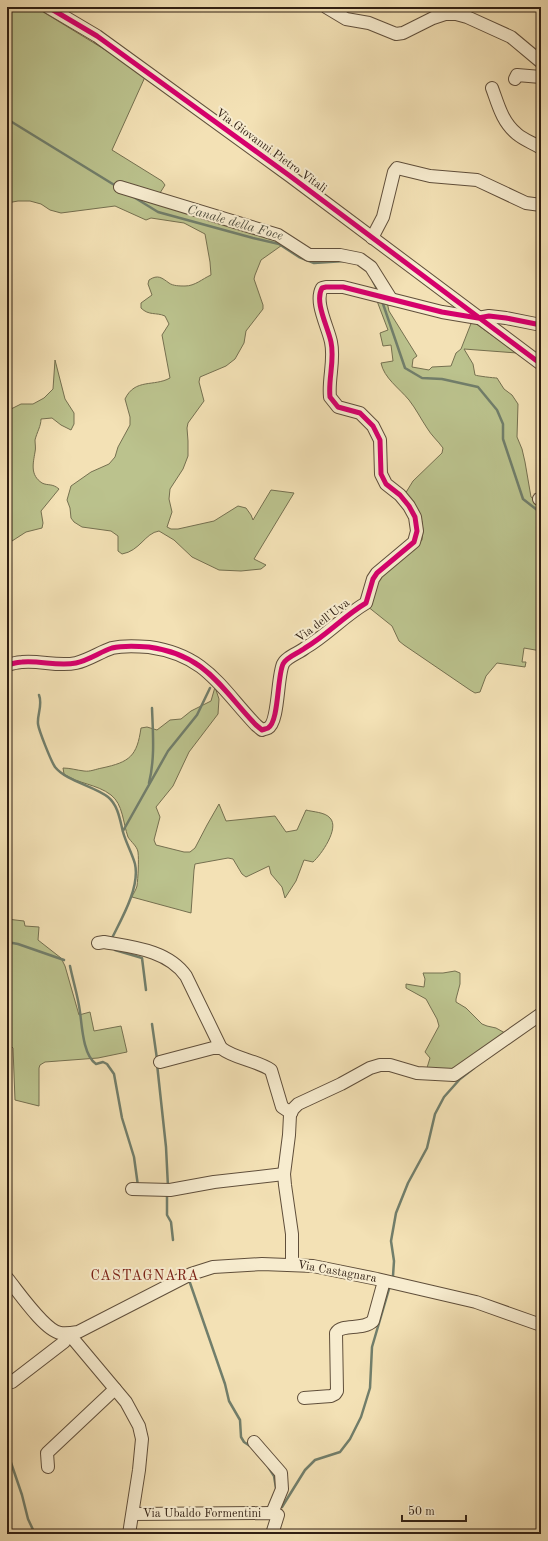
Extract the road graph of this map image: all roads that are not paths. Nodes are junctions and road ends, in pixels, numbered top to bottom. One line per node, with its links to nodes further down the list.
1 (48, 7): 10 (street, Via Giovanni Pietro Vitali)
2 (326, 7): 3 (street)
3 (541, 62)
4 (541, 77): 5 (street)
5 (515, 79)
6 (492, 88): 7 (street)
7 (541, 148)
8 (120, 187): 11 (street)
9 (541, 205): 10 (street)
10 (372, 238): 12 (street, Via Giovanni Pietro Vitali)
11 (389, 299): 12 (street); 15 (street, Via dell'Uva)
12 (478, 318): 13 (street); 14 (street, Via Giovanni Pietro Vitali)
13 (541, 325)
14 (541, 364)
15 (7, 665)
16 (98, 943): 18 (street)
17 (541, 1014): 20 (street)
18 (221, 1048): 19 (street); 20 (street)
19 (160, 1062)
20 (291, 1113): 21 (street)
21 (284, 1174): 22 (street); 23 (street)
22 (132, 1189)
23 (292, 1264): 25 (street, Via Castagnara); 27 (street, Via Castagnara)
24 (7, 1278): 27 (street)
25 (384, 1281): 26 (street, Via Castagnara); 30 (street)
26 (541, 1325)
27 (69, 1334): 28 (street); 29 (street)
28 (7, 1383)
29 (115, 1390): 32 (street); 33 (street)
30 (304, 1398)
31 (254, 1442): 34 (street, Via Ubaldo Formentini)
32 (48, 1467)
33 (133, 1514): 34 (street, Via Ubaldo Formentini); 35 (street)
34 (275, 1514): 36 (street, Via Ubaldo Formentini)
35 (129, 1534)
36 (272, 1534)

